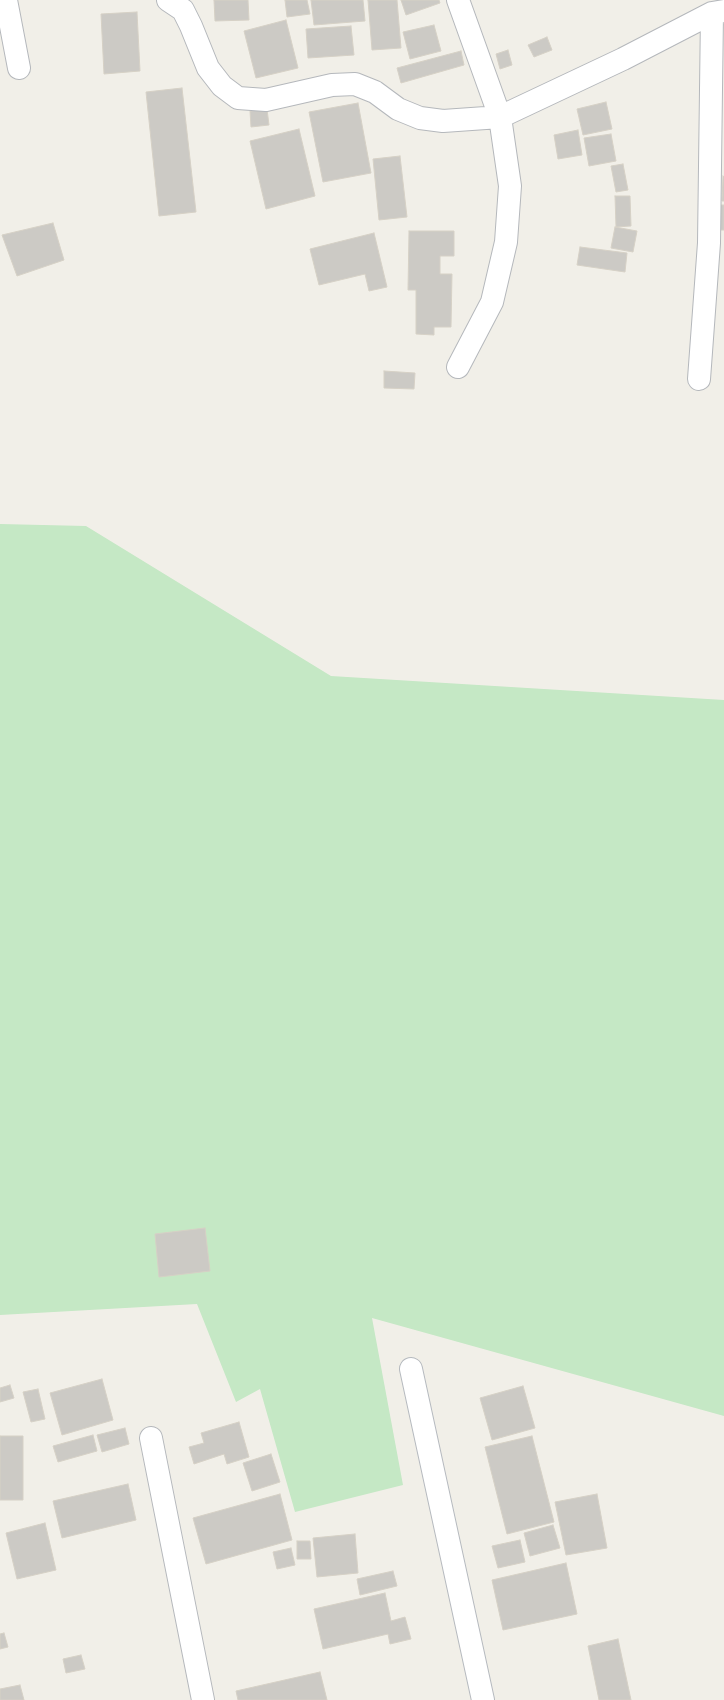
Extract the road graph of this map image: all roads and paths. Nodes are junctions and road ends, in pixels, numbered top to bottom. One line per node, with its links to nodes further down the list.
1 (6, 0): 5 (street)
2 (168, 0): 6 (street)
3 (458, 0): 6 (street)
4 (718, 12): 6 (street); 8 (street)
5 (19, 68)
6 (500, 117): 7 (street)
7 (458, 367)
8 (699, 379)
9 (412, 1369): 12 (street)
10 (151, 1438): 11 (street)
11 (203, 1700)
12 (483, 1700)

